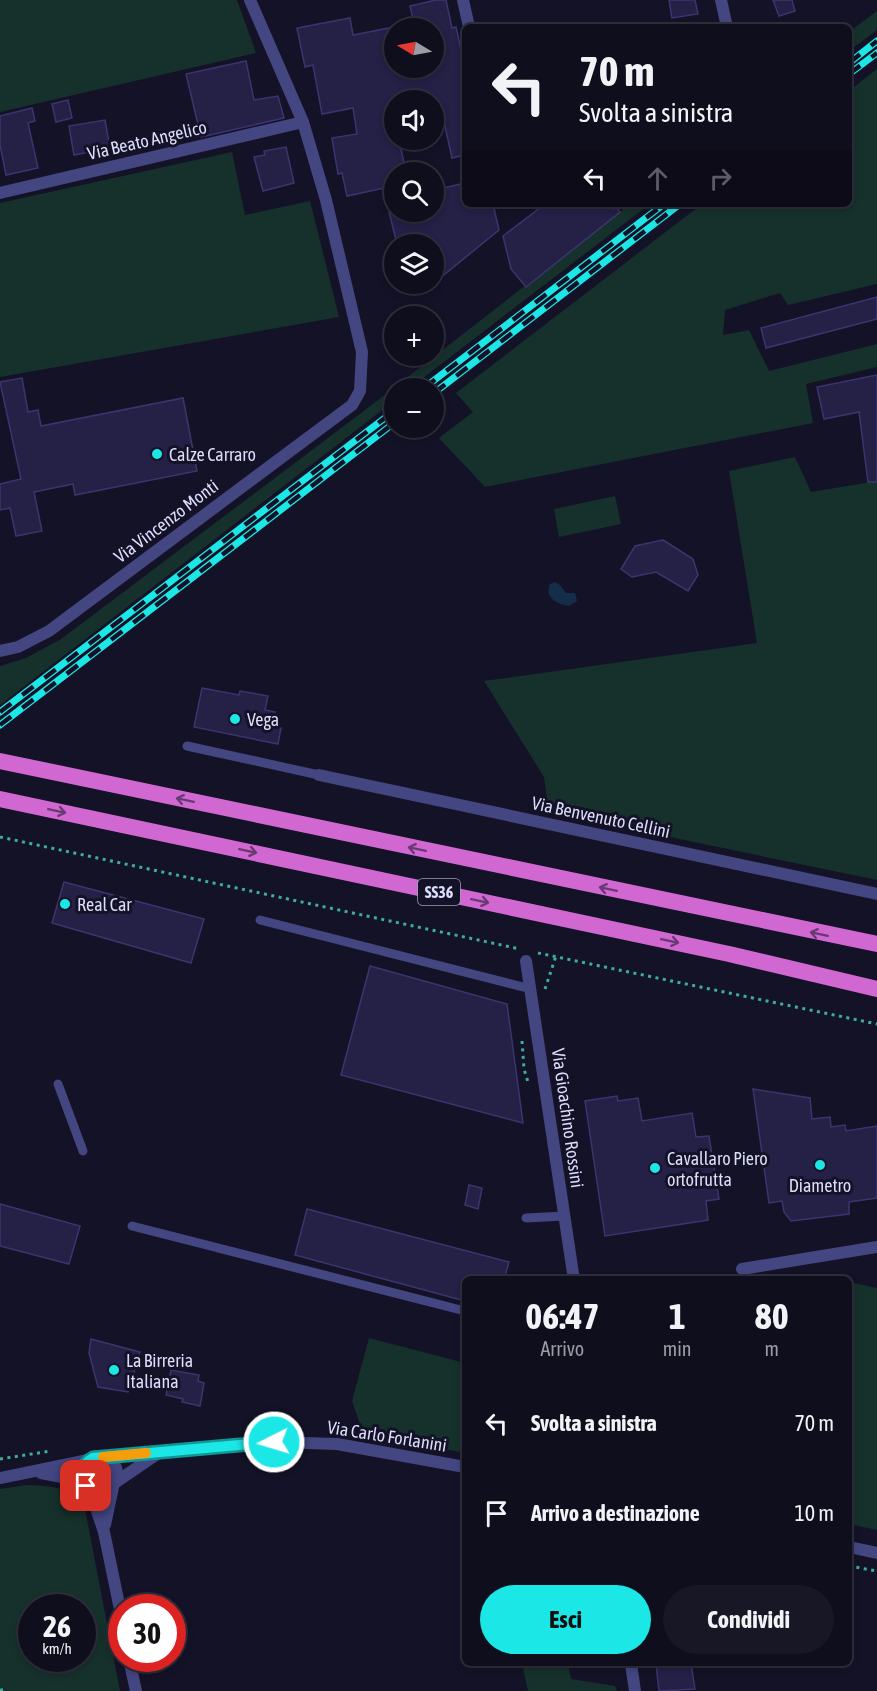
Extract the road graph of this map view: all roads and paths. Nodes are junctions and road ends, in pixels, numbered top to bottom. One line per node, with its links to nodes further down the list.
1 (250, 0): 6 (street, Via Vincenzo Monti)
2 (463, 0): 4 (street)
3 (721, 0): 5 (street)
4 (468, 24)
5 (726, 24)
6 (303, 122): 7 (street, Via Beato Angelico); 8 (street, Via Vincenzo Monti)
7 (0, 193)
8 (0, 651)
9 (187, 746): 11 (lane)
10 (0, 761): 16 (highway, SS36, one-way to 10)
11 (318, 775): 14 (street, Via Benvenuto Cellini)
12 (0, 798): 19 (highway, SS36, one-way to 19)
13 (0, 837): 17 (path)
14 (877, 894)
15 (260, 920): 18 (lane)
16 (877, 944)
17 (528, 954): 18 (street, Via Gioachino Rossini); 20 (path)
18 (531, 989): 23 (street, Via Gioachino Rossini)
19 (877, 989)
20 (877, 1024)
21 (58, 1084): 22 (lane)
22 (83, 1150)
23 (564, 1216): 24 (lane); 28 (street, Via Gioachino Rossini)
24 (526, 1218)
25 (132, 1226): 29 (lane)
26 (877, 1247): 27 (street)
27 (742, 1269)
28 (573, 1276)
29 (462, 1310)
30 (160, 1452): 31 (street, Via Carlo Forlanini); 33 (street, Via Carlo Forlanini); 36 (street, Via Carlo Forlanini)
31 (105, 1457): 32 (street); 36 (street)
32 (88, 1460): 34 (street); 37 (street)
33 (462, 1466)
34 (34, 1472): 35 (street); 37 (street)
35 (0, 1478)
36 (114, 1484): 37 (street); 38 (street)
37 (88, 1488): 38 (street)
38 (104, 1532): 43 (street)
39 (852, 1548): 40 (street)
40 (877, 1553)
41 (852, 1567): 42 (path)
42 (877, 1571)
43 (117, 1594)
44 (631, 1666): 47 (street)
45 (132, 1672): 46 (street)
46 (136, 1691)
47 (635, 1691)

